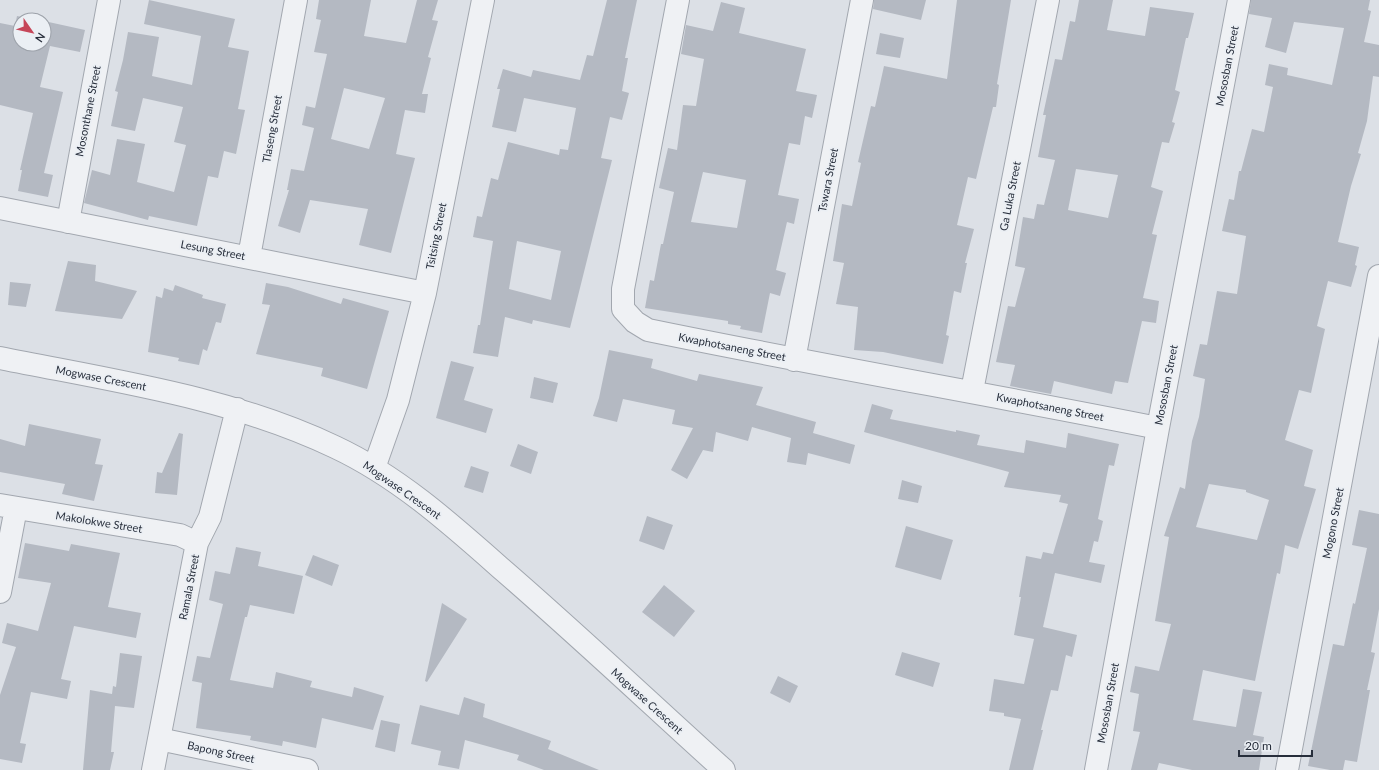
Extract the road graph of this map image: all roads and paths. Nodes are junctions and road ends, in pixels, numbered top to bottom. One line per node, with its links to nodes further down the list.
1 (109, 0): 9 (street, Mosonthane Street)
2 (296, 0): 10 (street, Tlaseng Street)
3 (483, 0): 12 (street, Tsitsing Street)
4 (678, 0): 14 (street, Kwaphotsaneng Street)
5 (862, 0): 14 (street, Tswara Street)
6 (1048, 0): 15 (street, Ga Luka Street)
7 (1239, 0): 17 (street, Mososban Street)
8 (0, 208): 9 (street, Lesung Street)
9 (68, 222): 10 (street, Lesung Street)
10 (249, 257): 12 (street, Lesung Street)
11 (1379, 276): 27 (street, Mogono Street)
12 (425, 293): 18 (street, Tsitsing Street)
13 (0, 358): 16 (street, Mogwase Crescent)
14 (794, 360): 15 (street, Kwaphotsaneng Street)
15 (972, 391): 17 (street, Kwaphotsaneng Street)
16 (237, 409): 18 (street, Mogwase Crescent); 20 (street, Ramala Street)
17 (1158, 428): 26 (street, Mososban Street)
18 (374, 468): 25 (street, Mogwase Crescent)
19 (8, 506): 20 (street, Makolokwe Street); 21 (street)
20 (197, 543): 22 (street, Ramala Street)
21 (0, 592)
22 (159, 739): 23 (street, Ramala Street); 24 (street, Bapong Street)
23 (153, 770)
24 (307, 770)
25 (724, 770)
26 (1096, 770)
27 (1287, 770)

